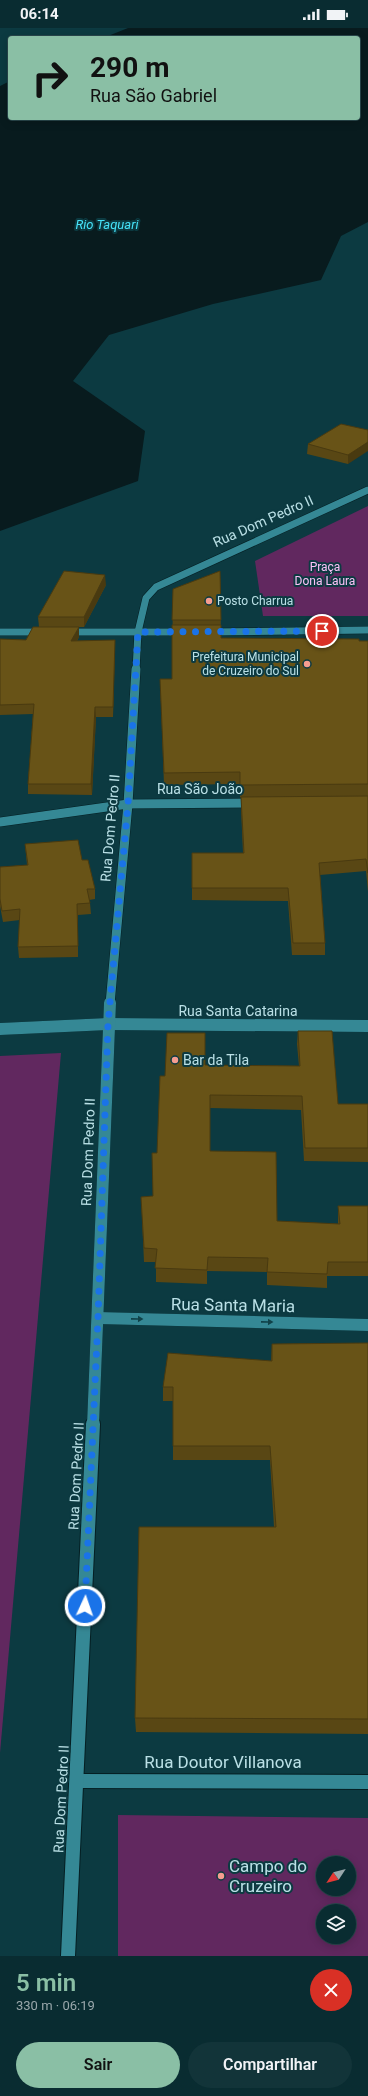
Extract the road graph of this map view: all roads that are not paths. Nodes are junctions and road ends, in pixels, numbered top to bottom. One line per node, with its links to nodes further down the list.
1 (368, 490): 4 (main road, Rua Dom Pedro II)
2 (368, 630): 4 (main road)
3 (0, 632): 4 (main road)
4 (138, 632): 6 (main road, Rua Dom Pedro II)
5 (267, 803): 6 (main road, Rua São João)
6 (128, 804): 7 (main road, Rua São João); 8 (main road, Rua Dom Pedro II)
7 (0, 822)
8 (108, 1024): 9 (main road, Rua Santa Catarina); 10 (main road, Rua Santa Catarina); 11 (main road, Rua Dom Pedro II)
9 (368, 1026)
10 (0, 1029)
11 (98, 1318): 12 (main road, Rua Santa Maria, one-way to 12); 13 (main road, Rua Dom Pedro II)
12 (368, 1325)
13 (77, 1781): 14 (main road, Rua Doutor Villanova); 15 (main road, Rua Dom Pedro II)
14 (368, 1782)
15 (68, 1956)

